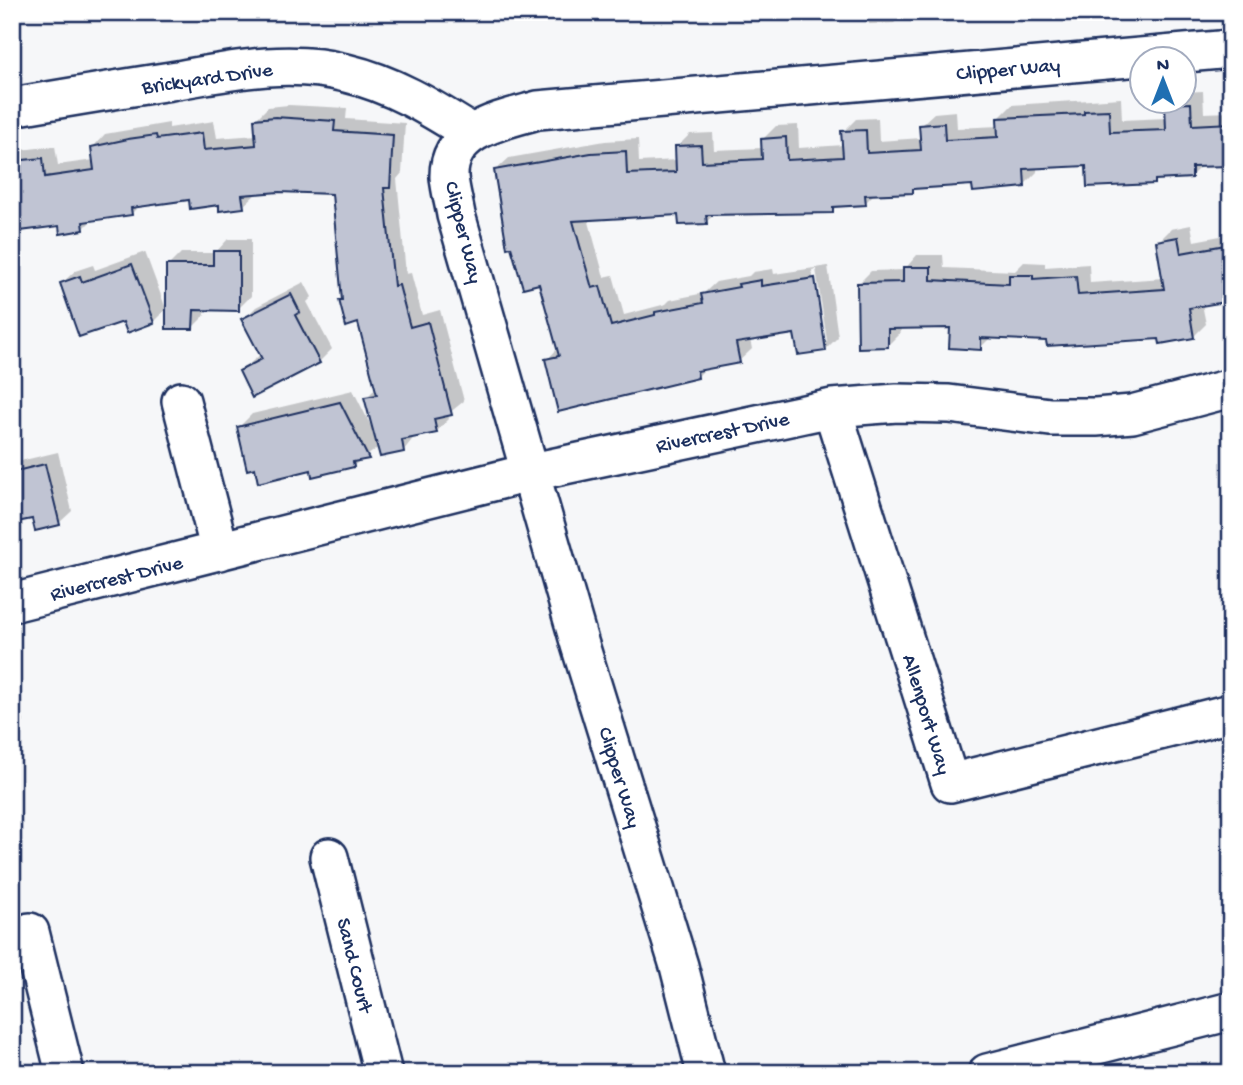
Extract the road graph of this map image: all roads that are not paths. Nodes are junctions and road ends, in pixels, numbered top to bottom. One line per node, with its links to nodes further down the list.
1 (1231, 48): 3 (street, Clipper Way)
2 (12, 107): 3 (street, Brickyard Drive)
3 (471, 133): 7 (street, Clipper Way)
4 (1231, 388): 6 (street, Rivercrest Drive)
5 (181, 401): 8 (street)
6 (832, 408): 7 (street, Rivercrest Drive); 10 (street, Allenport Way)
7 (532, 472): 8 (street, Rivercrest Drive); 16 (street, Clipper Way)
8 (220, 551): 9 (street, Rivercrest Drive)
9 (12, 603)
10 (1231, 713)
11 (329, 857): 15 (street, Sand Court)
12 (30, 932): 14 (street)
13 (1231, 1011): 17 (street)
14 (65, 1073)
15 (383, 1073)
16 (706, 1073)
17 (987, 1073)

